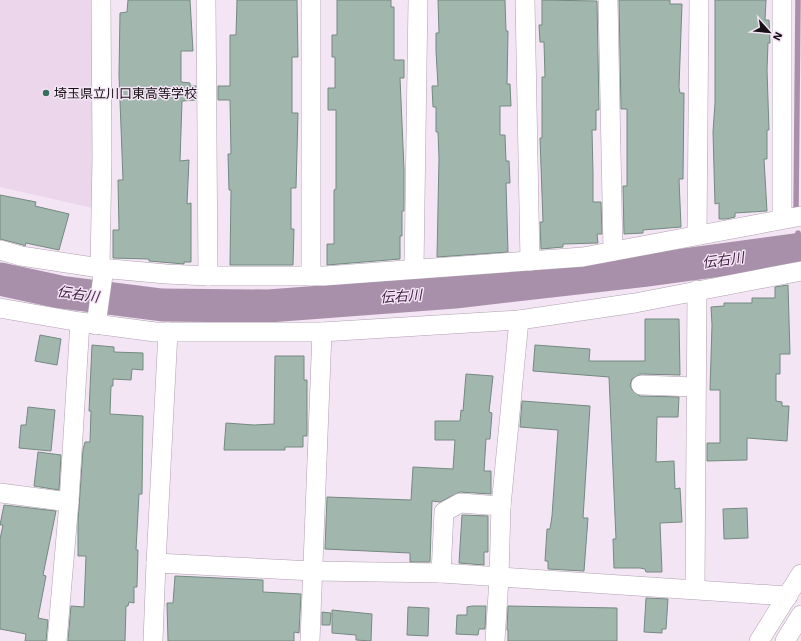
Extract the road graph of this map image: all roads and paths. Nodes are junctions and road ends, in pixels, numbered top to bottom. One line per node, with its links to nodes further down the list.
1 (101, 0): 15 (street)
2 (206, 0): 18 (street)
3 (311, 0): 19 (street)
4 (418, 0): 16 (street)
5 (525, 0): 14 (street)
6 (608, 0): 13 (street)
7 (699, 0): 11 (street)
8 (782, 0): 10 (street)
9 (801, 216): 10 (street)
10 (782, 219): 11 (street)
11 (697, 235): 13 (street)
12 (0, 250): 15 (street)
13 (613, 251): 14 (street)
14 (530, 261): 16 (street)
15 (102, 268): 18 (street); 24 (street)
16 (414, 269): 19 (street)
17 (801, 271): 20 (street); 21 (street)
18 (208, 276): 19 (street)
19 (311, 276)
20 (801, 283)
21 (697, 290): 23 (street); 28 (street)
22 (0, 308): 24 (street)
23 (519, 320): 26 (street); 31 (street)
24 (88, 323): 25 (street); 30 (street)
25 (168, 332): 26 (street); 32 (street)
26 (322, 332): 33 (street)
27 (641, 386): 28 (street)
28 (696, 387): 37 (street)
29 (0, 493): 30 (street)
30 (69, 502): 40 (street)
31 (501, 506): 34 (street); 36 (street)
32 (156, 563): 33 (street); 41 (street)
33 (312, 571): 34 (street); 42 (street)
34 (442, 573): 36 (street)
35 (801, 574): 38 (street)
36 (500, 578): 37 (street); 43 (street)
37 (695, 589): 38 (street)
38 (788, 596): 44 (street)
39 (801, 615): 45 (street)
40 (57, 641)
41 (153, 641)
42 (310, 641)
43 (494, 641)
44 (759, 641)
45 (785, 641)

